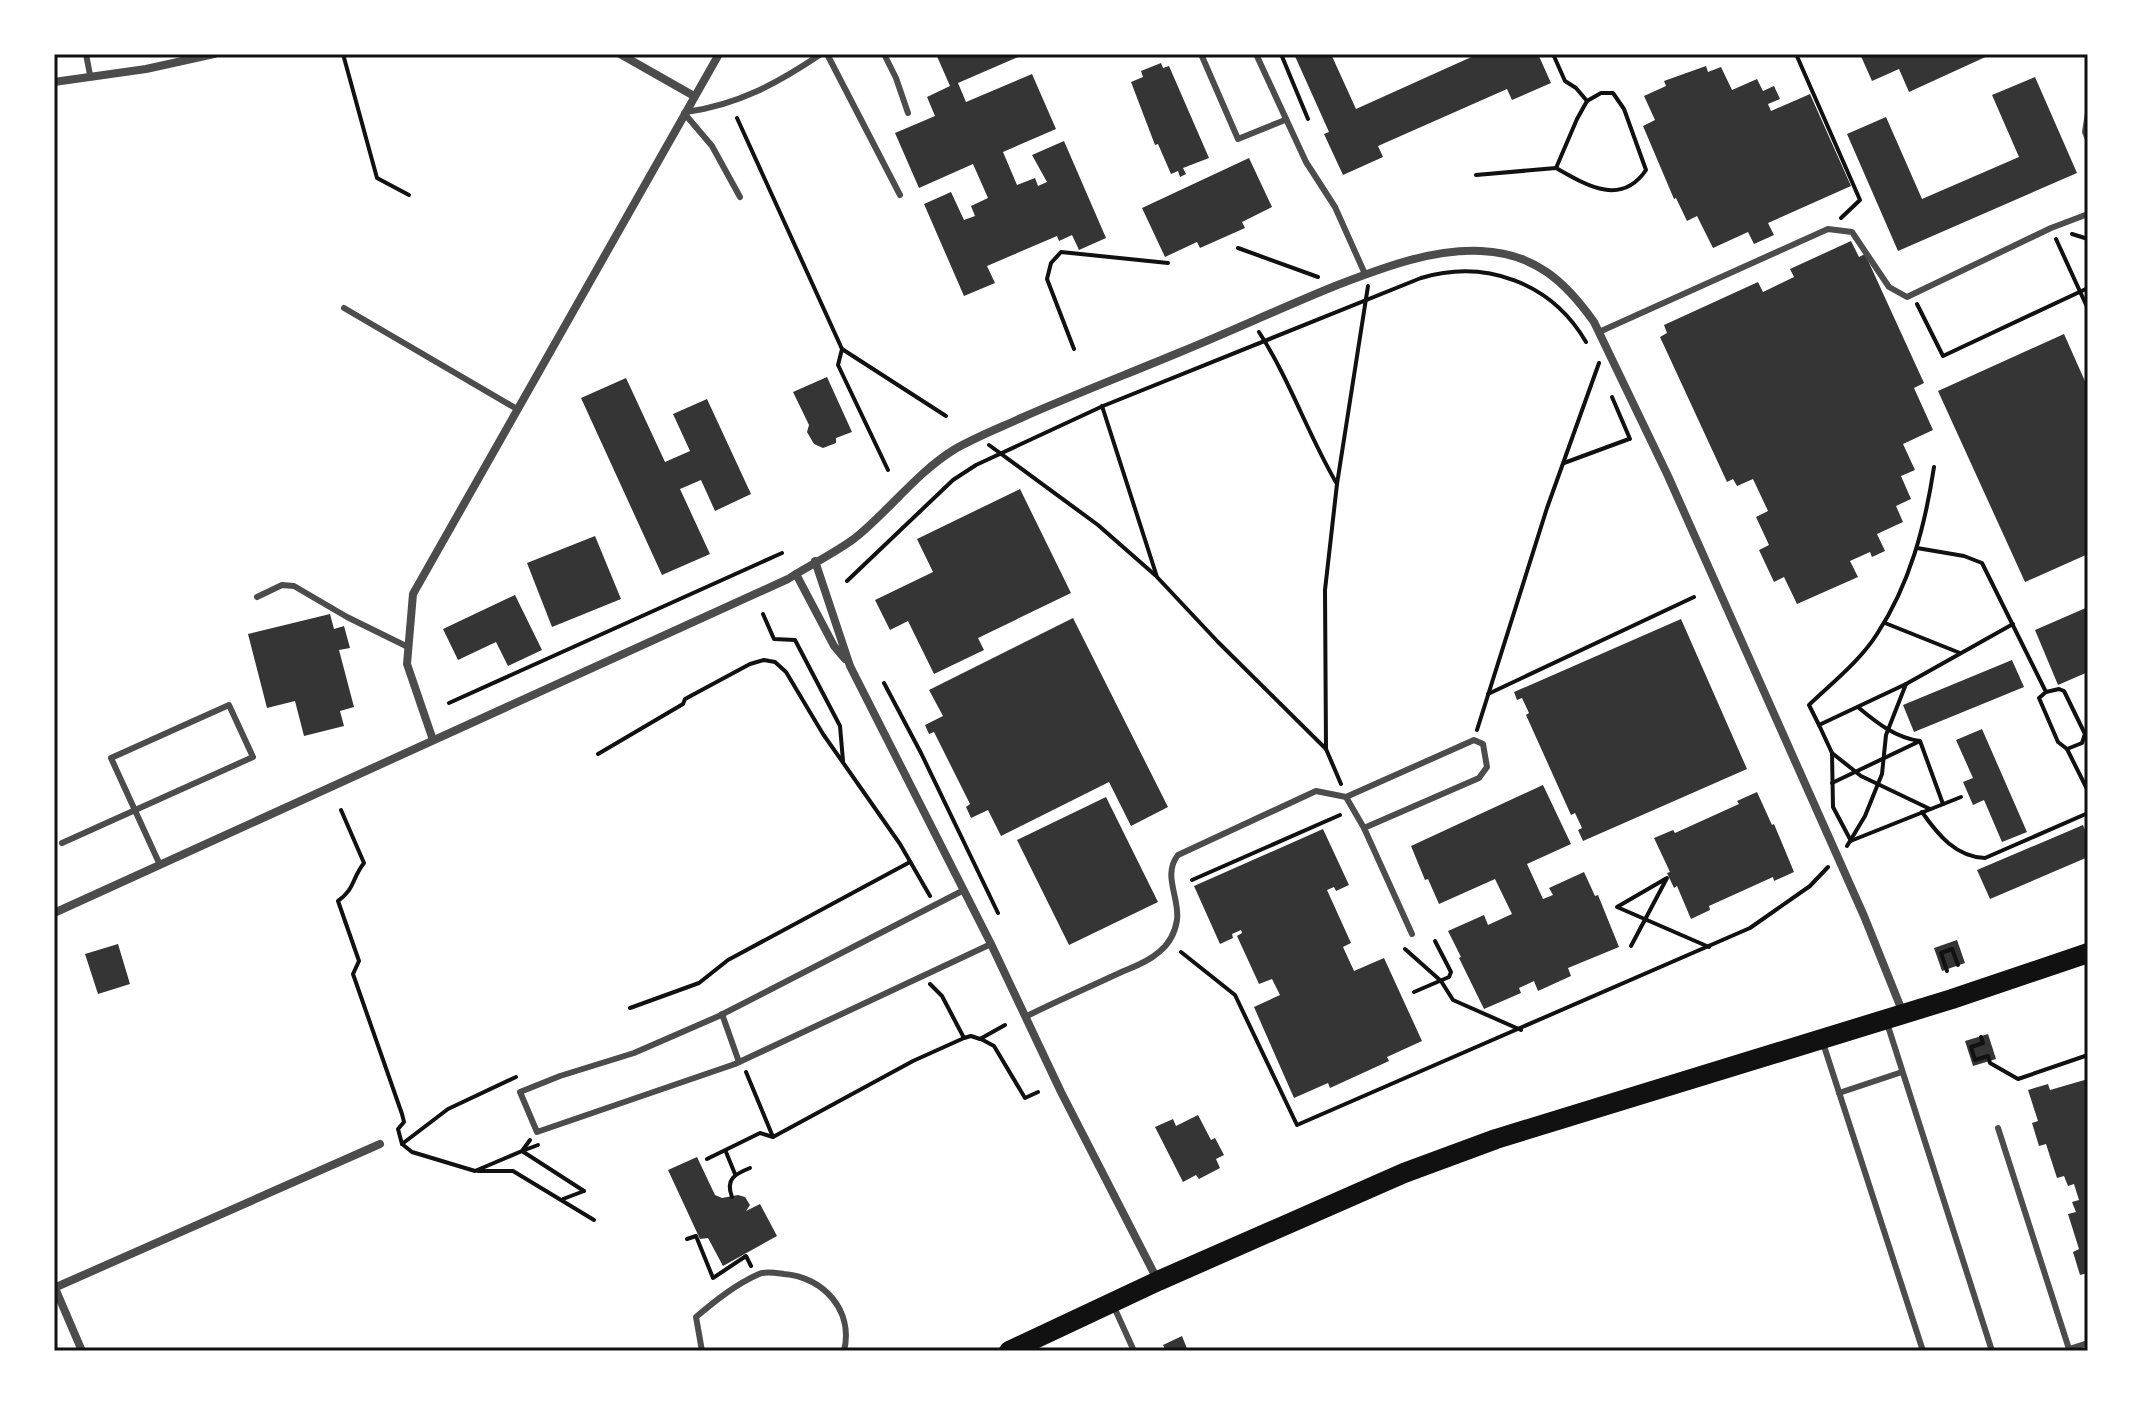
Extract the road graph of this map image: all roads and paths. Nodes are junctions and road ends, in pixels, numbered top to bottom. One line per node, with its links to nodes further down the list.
1 (86, 54): 14 (lane)
2 (214, 54): 14 (street)
3 (343, 54): 27 (path)
4 (620, 54): 16 (street)
5 (719, 54): 16 (street)
6 (821, 54): 18 (lane)
7 (827, 54): 28 (lane)
8 (884, 54): 19 (lane)
9 (1201, 54): 23 (lane)
10 (1256, 54): 23 (lane)
11 (1281, 54): 22 (path)
12 (1553, 54): 17 (path)
13 (1796, 54): 32 (path)
14 (90, 75): 15 (street)
15 (54, 82)
16 (694, 96): 18 (street)
17 (1587, 101): 25 (path); 25 (path)
18 (684, 113): 29 (lane); 51 (street)
19 (908, 113)
20 (2088, 113): 24 (lane)
21 (737, 118): 46 (path)
22 (1308, 119)
23 (1285, 120): 35 (lane)
24 (2088, 139)
25 (1556, 168): 26 (path)
26 (1476, 175)
27 (409, 195)
28 (900, 195)
29 (740, 197)
30 (2088, 214): 31 (lane)
31 (2051, 228): 38 (path); 39 (lane)
32 (1828, 229): 39 (lane); 44 (lane)
33 (1238, 248): 36 (path)
34 (1168, 263): 47 (path)
35 (1367, 274): 40 (path); 43 (street); 44 (street)
36 (1321, 278)
37 (2088, 288): 38 (path)
38 (2080, 292): 39 (path); 42 (path)
39 (1912, 295)
40 (1366, 298): 45 (path); 48 (path); 59 (path)
41 (344, 308): 51 (lane)
42 (2088, 309)
43 (1252, 320): 45 (path); 54 (street)
44 (1599, 332): 107 (street)
45 (1265, 341): 55 (path); 59 (path)
46 (842, 349): 52 (path); 58 (path)
47 (1074, 349)
48 (1605, 381)
49 (1592, 387): 56 (path)
50 (1611, 395): 56 (path)
51 (517, 409): 71 (street)
52 (946, 416)
53 (1106, 417): 64 (path)
54 (978, 437): 55 (path); 62 (street)
55 (1000, 454): 64 (path); 65 (path)
56 (1564, 463): 77 (path)
57 (1934, 467): 60 (path)
58 (888, 470)
59 (1337, 484): 85 (path)
60 (1917, 548): 69 (path); 70 (path)
61 (782, 553): 78 (path)
62 (815, 561): 63 (street); 73 (street)
63 (796, 574): 73 (street); 82 (street)
64 (1157, 577): 85 (path)
65 (847, 581)
66 (257, 597): 71 (lane)
67 (1694, 597): 77 (path)
68 (763, 614): 90 (path)
69 (1884, 623): 72 (path); 80 (path)
70 (2013, 624): 72 (path); 76 (path)
71 (408, 647): 82 (street)
72 (1960, 653): 75 (path)
73 (850, 666): 111 (street)
74 (884, 683): 114 (path)
75 (1906, 684): 79 (path); 81 (path)
76 (2046, 692): 86 (path); 86 (path)
77 (1488, 694): 83 (path)
78 (449, 703)
79 (1859, 707): 80 (path); 81 (path)
80 (1819, 725): 87 (path)
81 (1888, 730): 84 (path); 89 (path)
82 (433, 740): 109 (street)
83 (1474, 740): 95 (lane); 104 (lane)
84 (1920, 741): 89 (path); 97 (path)
85 (1326, 749): 95 (path)
86 (2067, 749): 94 (path)
87 (1832, 753): 91 (path); 92 (path)
88 (598, 754): 90 (path)
89 (1885, 757): 91 (path); 93 (path)
90 (843, 763): 108 (path)
91 (1854, 771): 92 (path); 93 (path)
92 (1832, 783): 105 (path)
93 (1877, 786): 98 (path); 105 (path)
94 (2088, 791)
95 (1346, 797): 104 (lane); 132 (lane)
96 (1961, 797): 97 (path)
97 (1943, 804): 98 (path)
98 (1930, 809): 101 (path)
99 (135, 810): 99 (lane); 106 (lane); 109 (lane)
100 (341, 810): 153 (path)
101 (1922, 812): 102 (path); 105 (path)
102 (2088, 813)
103 (1340, 815): 110 (path)
104 (1364, 828): 116 (lane)
105 (1851, 841): 107 (path)
106 (62, 843)
107 (1837, 858): 120 (path); 131 (street)
108 (910, 862): 112 (path); 129 (path)
109 (160, 865): 113 (street)
110 (1192, 880)
111 (964, 890): 112 (lane); 118 (street)
112 (935, 905): 130 (lane)
113 (54, 913)
114 (998, 913)
115 (1645, 919): 115 (path); 119 (path); 120 (path)
116 (1412, 934)
117 (1435, 941): 126 (path)
118 (991, 944): 132 (street); 140 (lane)
119 (1631, 946)
120 (1709, 947): 134 (path)
121 (1405, 949): 126 (path)
122 (1181, 952): 134 (path)
123 (2088, 953): 131 (main road)
124 (1958, 965): 125 (path)
125 (1947, 971)
126 (1441, 981): 127 (path); 134 (path)
127 (1414, 992)
128 (942, 996): 136 (path)
129 (630, 1008)
130 (722, 1014): 140 (lane); 149 (lane)
131 (1895, 1016): 138 (main road); 142 (lane)
132 (1025, 1017): 165 (street)
133 (1005, 1025): 137 (path)
134 (1521, 1030)
135 (1981, 1037): 139 (path)
136 (964, 1038): 137 (path); 150 (path)
137 (980, 1039): 146 (path)
138 (1822, 1039): 147 (lane); 165 (main road)
139 (2088, 1055)
140 (739, 1062): 149 (lane)
141 (746, 1072): 150 (path)
142 (1902, 1072): 147 (lane); 176 (lane)
143 (526, 1073): 144 (path)
144 (493, 1086): 145 (path); 153 (path)
145 (498, 1091)
146 (1038, 1092)
147 (1839, 1093): 175 (lane)
148 (1998, 1128): 169 (lane)
149 (537, 1132): 154 (path)
150 (773, 1137): 155 (path)
151 (549, 1142): 154 (path)
152 (380, 1144): 153 (path); 166 (street)
153 (402, 1144): 158 (path)
154 (522, 1151): 158 (path); 161 (path)
155 (726, 1152): 156 (path); 159 (path)
156 (707, 1159)
157 (750, 1168): 159 (path)
158 (475, 1171): 161 (path)
159 (735, 1174): 160 (path)
160 (732, 1197)
161 (562, 1200): 162 (path)
162 (594, 1220)
163 (687, 1239): 164 (path)
164 (752, 1268)
165 (1158, 1281): 167 (main road)
166 (54, 1288): 170 (street)
167 (1112, 1303): 173 (main road); 174 (lane)
168 (2088, 1343): 169 (lane)
169 (2069, 1350)
170 (82, 1351)
171 (702, 1351): 172 (lane)
172 (844, 1351)
173 (1009, 1351)
174 (1134, 1351)
175 (1923, 1351)
176 (1992, 1351)

